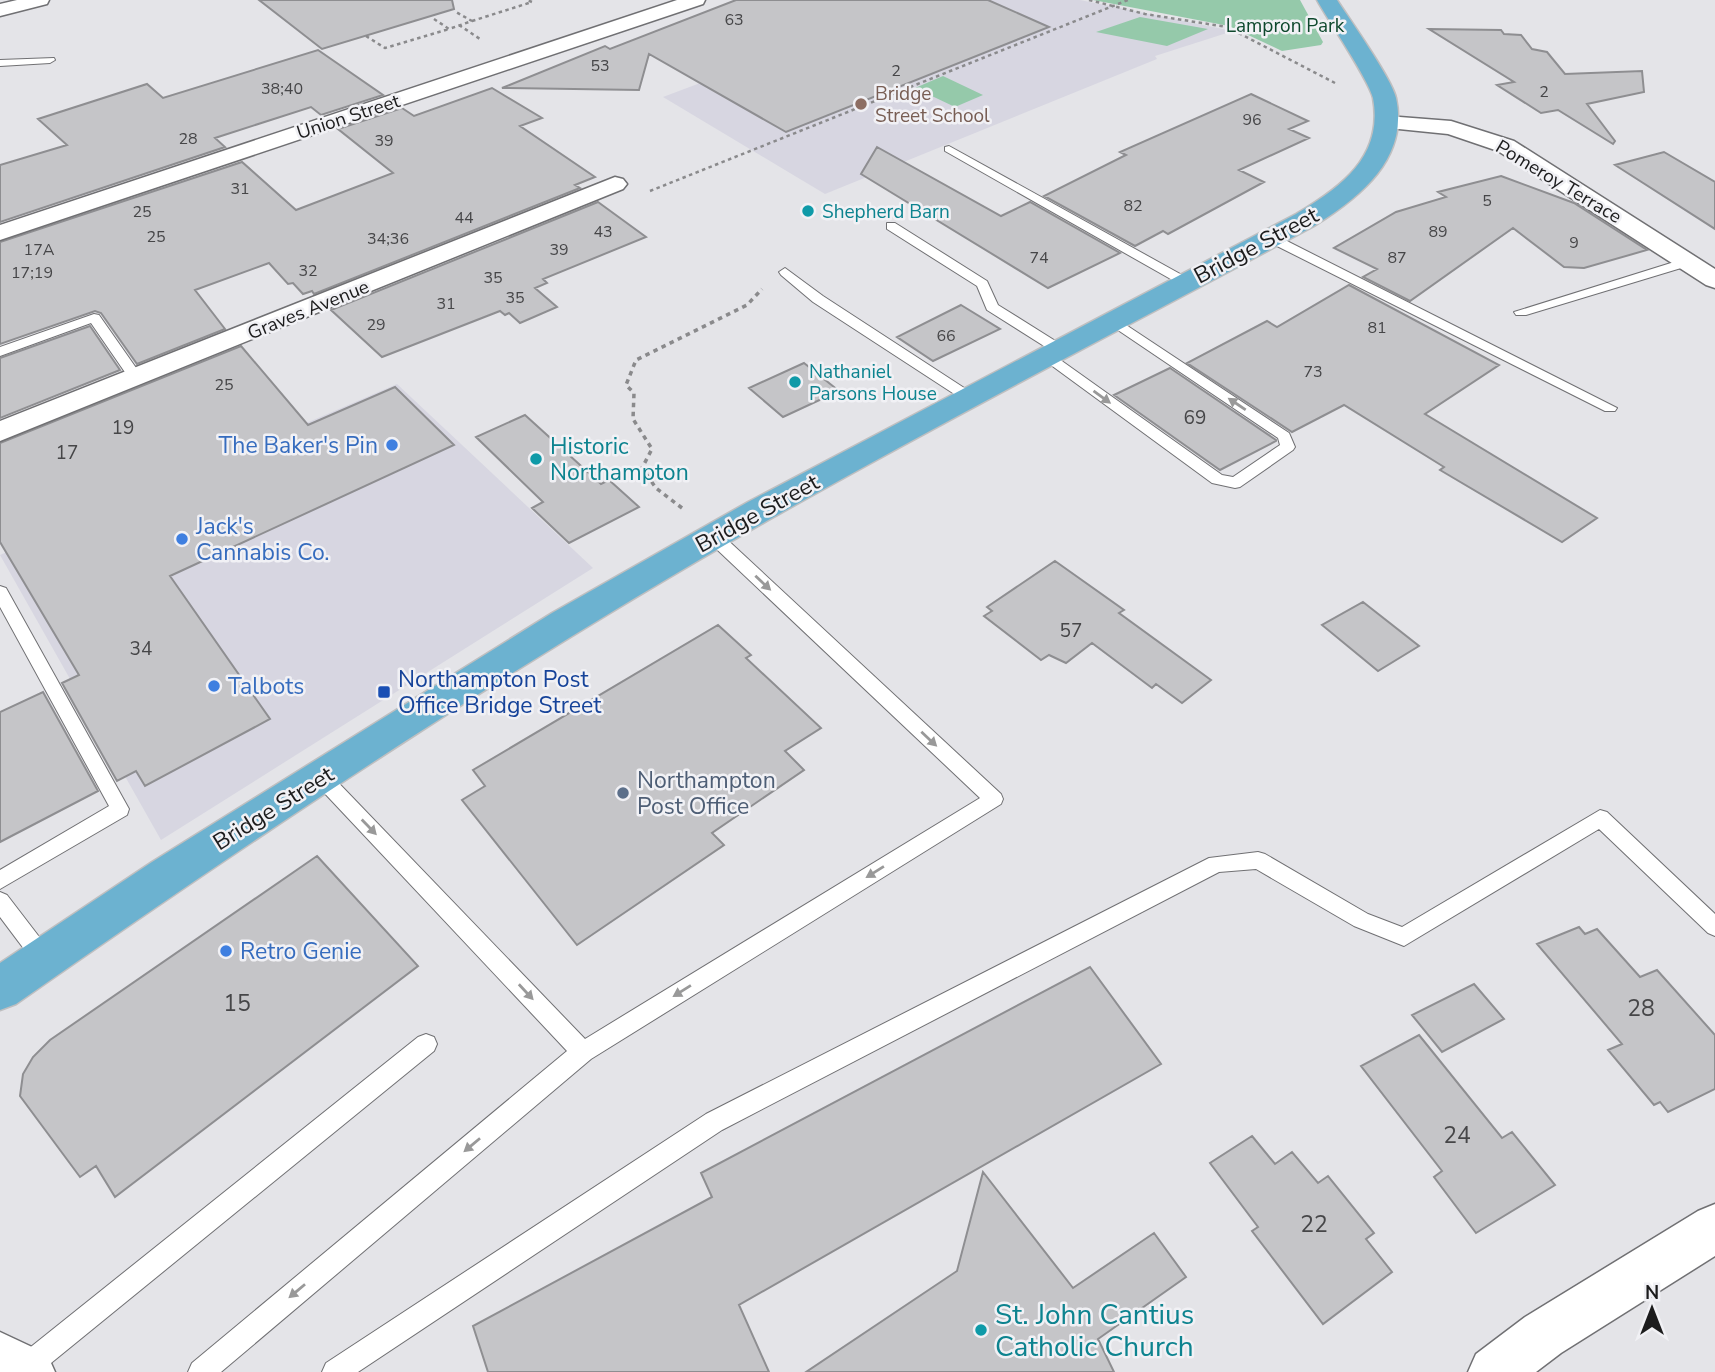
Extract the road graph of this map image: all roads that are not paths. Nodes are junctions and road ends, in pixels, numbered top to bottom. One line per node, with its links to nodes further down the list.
1 (40, 0): 4 (street)
2 (696, 0): 11 (street, Union Street)
3 (1327, 0): 7 (highway, Bridge Street)
4 (0, 10)
5 (50, 60): 6 (lane)
6 (0, 63)
7 (1388, 122): 12 (highway, Bridge Street); 13 (street, Pomeroy Terrace)
8 (949, 149): 16 (lane)
9 (615, 184): 21 (street, Graves Avenue)
10 (891, 226): 20 (lane)
11 (0, 233)
12 (1271, 238): 16 (highway, Bridge Street); 23 (lane)
13 (1687, 262): 15 (street, Pomeroy Terrace); 17 (lane)
14 (785, 272): 22 (lane)
15 (1715, 279)
16 (1187, 282): 18 (highway, Bridge Street)
17 (1521, 312)
18 (1114, 321): 20 (highway, Bridge Street); 20 (lane, one-way to 18)
19 (0, 352): 21 (lane)
20 (1053, 353): 22 (highway, Bridge Street)
21 (136, 378): 24 (street, Graves Avenue)
22 (970, 398): 25 (highway, Bridge Street)
23 (1610, 408)
24 (0, 432)
25 (713, 537): 27 (highway, Bridge Street); 34 (lane, one-way to 34)
26 (0, 592): 28 (lane)
27 (322, 778): 31 (highway, Bridge Street); 34 (lane, one-way to 34)
28 (0, 880)
29 (0, 901): 31 (lane)
30 (1715, 927): 38 (lane)
31 (43, 958): 32 (highway, Bridge Street)
32 (0, 989)
33 (426, 1044): 36 (lane)
34 (583, 1052): 37 (lane, one-way to 37)
35 (1715, 1228): 39 (street)
36 (18, 1366)
37 (201, 1372)
38 (335, 1372)
39 (1494, 1372)

